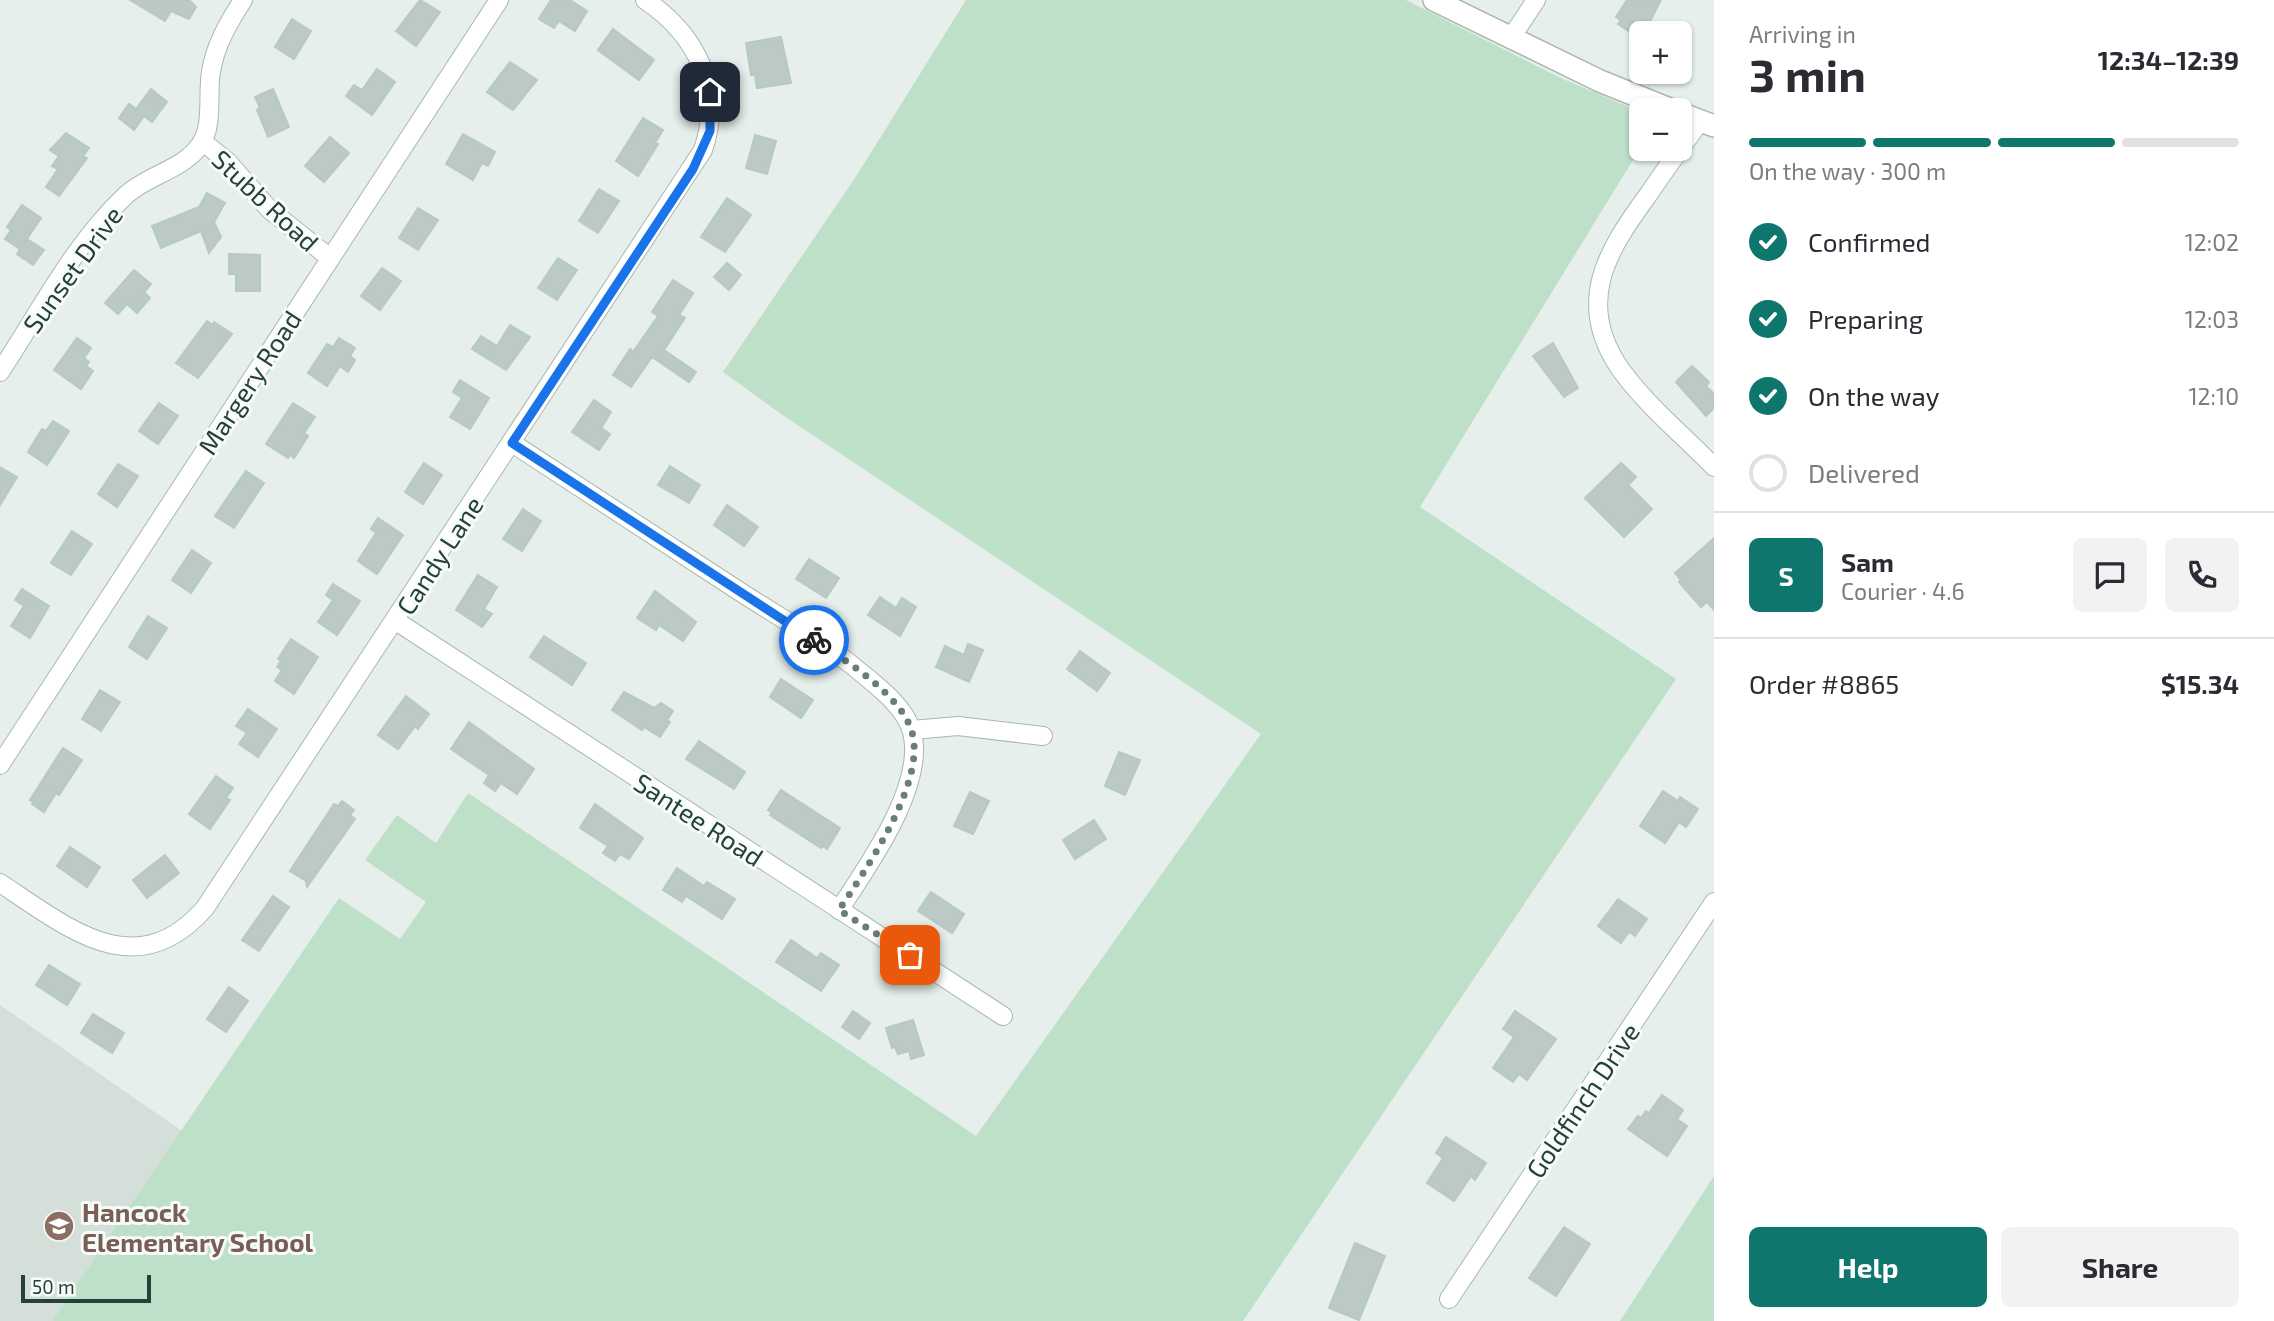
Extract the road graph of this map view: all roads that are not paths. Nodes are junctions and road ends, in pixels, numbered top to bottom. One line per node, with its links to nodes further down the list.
1 (243, 0): 9 (street)
2 (499, 0): 10 (street, Margery Road)
3 (1434, 0): 6 (street)
4 (1536, 0): 6 (street)
5 (651, 2): 12 (street, Candy Lane)
6 (1511, 38): 7 (street)
7 (1643, 98)
8 (1707, 123): 13 (street)
9 (203, 142): 10 (street, Stubb Road); 11 (street, Sunset Drive)
10 (330, 258): 17 (street, Margery Road)
11 (0, 372)
12 (512, 443): 14 (street, Candy Lane); 15 (street)
13 (1714, 467)
14 (396, 621): 18 (street, Candy Lane); 20 (street, Santee Road)
15 (912, 730): 16 (street); 20 (street)
16 (1043, 736)
17 (0, 765)
18 (0, 883)
19 (1714, 902): 22 (street, Goldfinch Drive)
20 (839, 910): 21 (street, Santee Road)
21 (1003, 1016)
22 (1449, 1299)

